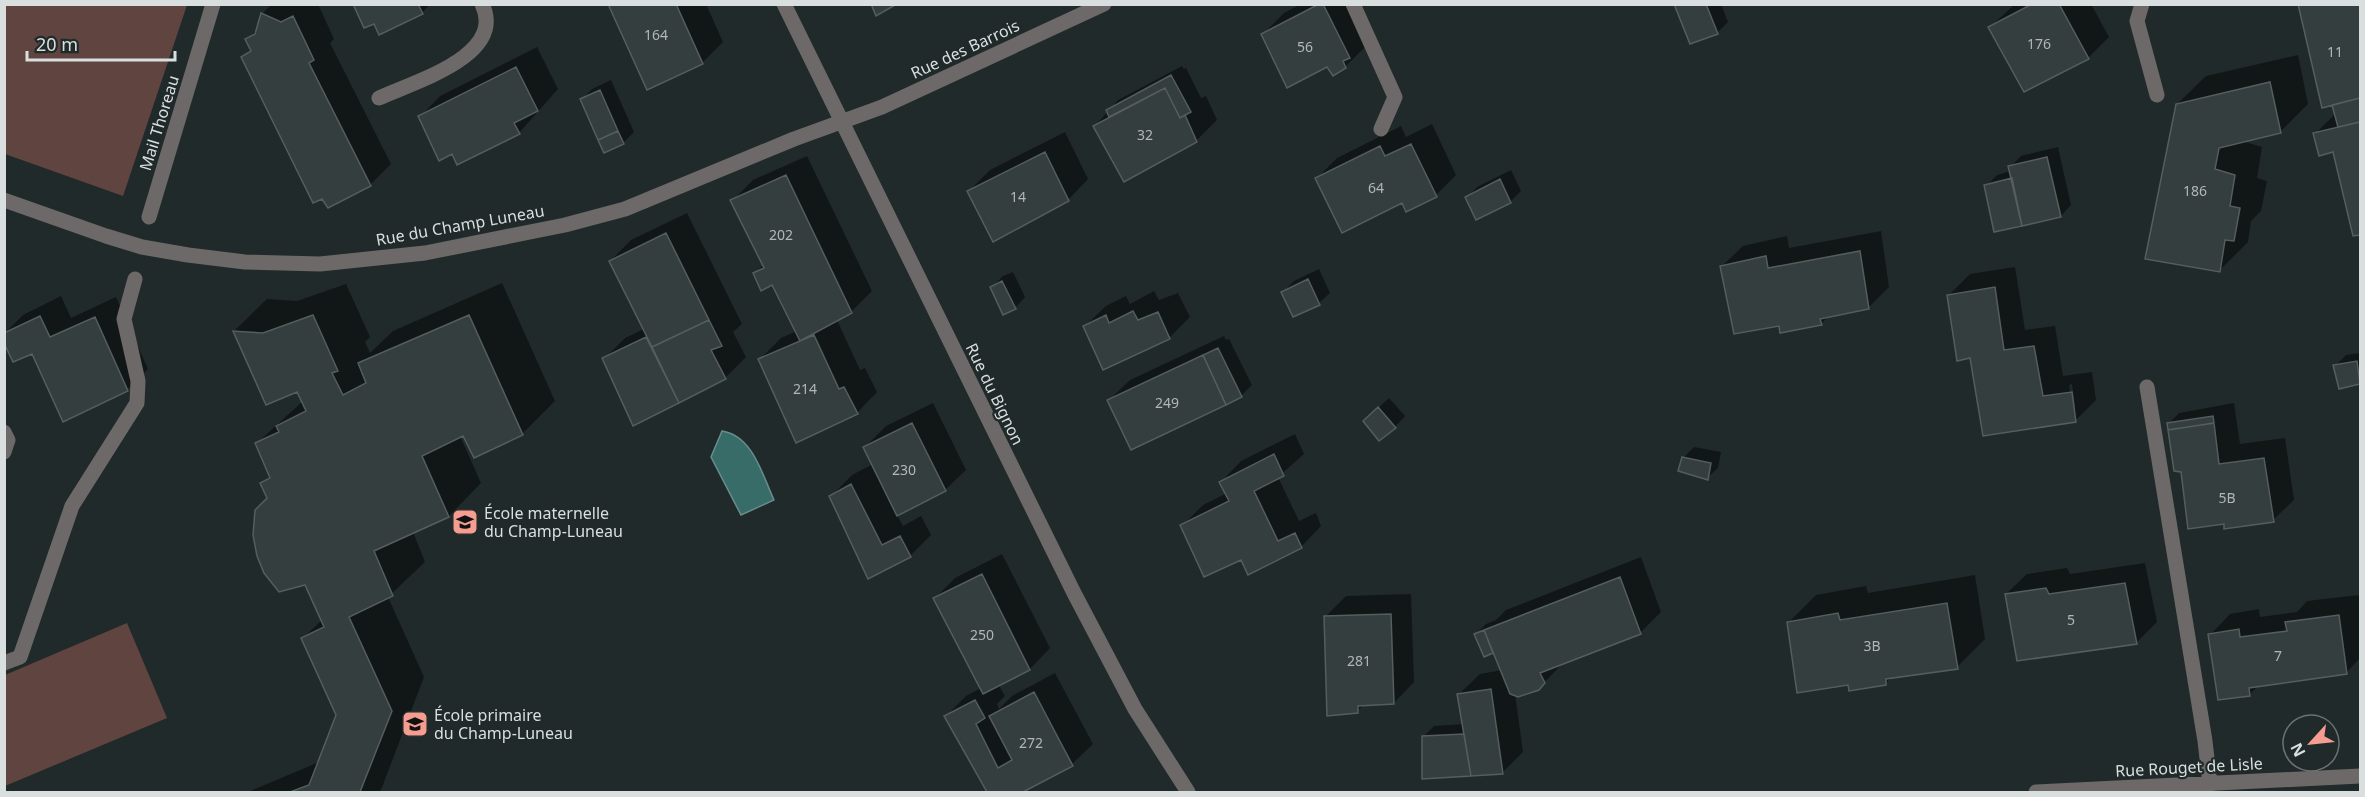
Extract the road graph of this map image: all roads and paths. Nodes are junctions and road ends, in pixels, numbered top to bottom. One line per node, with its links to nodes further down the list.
1 (213, 4): 12 (street, Mail Thoreau)
2 (482, 4): 8 (street)
3 (784, 4): 9 (street, Rue du Bignon)
4 (1104, 4): 9 (street, Rue des Barrois)
5 (1353, 4): 10 (street)
6 (2142, 4): 7 (street)
7 (2157, 95)
8 (379, 98)
9 (840, 123): 11 (street, Rue du Champ Luneau); 21 (street, Rue du Bignon)
10 (1381, 129)
11 (4, 200)
12 (148, 217)
13 (135, 279): 17 (street)
14 (2147, 387): 19 (street)
15 (4, 432): 16 (street)
16 (4, 452)
17 (4, 663)
18 (2361, 776): 20 (street, Rue Rouget de Lisle)
19 (2210, 784): 20 (street, Rue Rouget de Lisle); 22 (street, Rue Rouget de Lisle)
20 (2345, 785)
21 (1188, 792)
22 (2036, 792)

